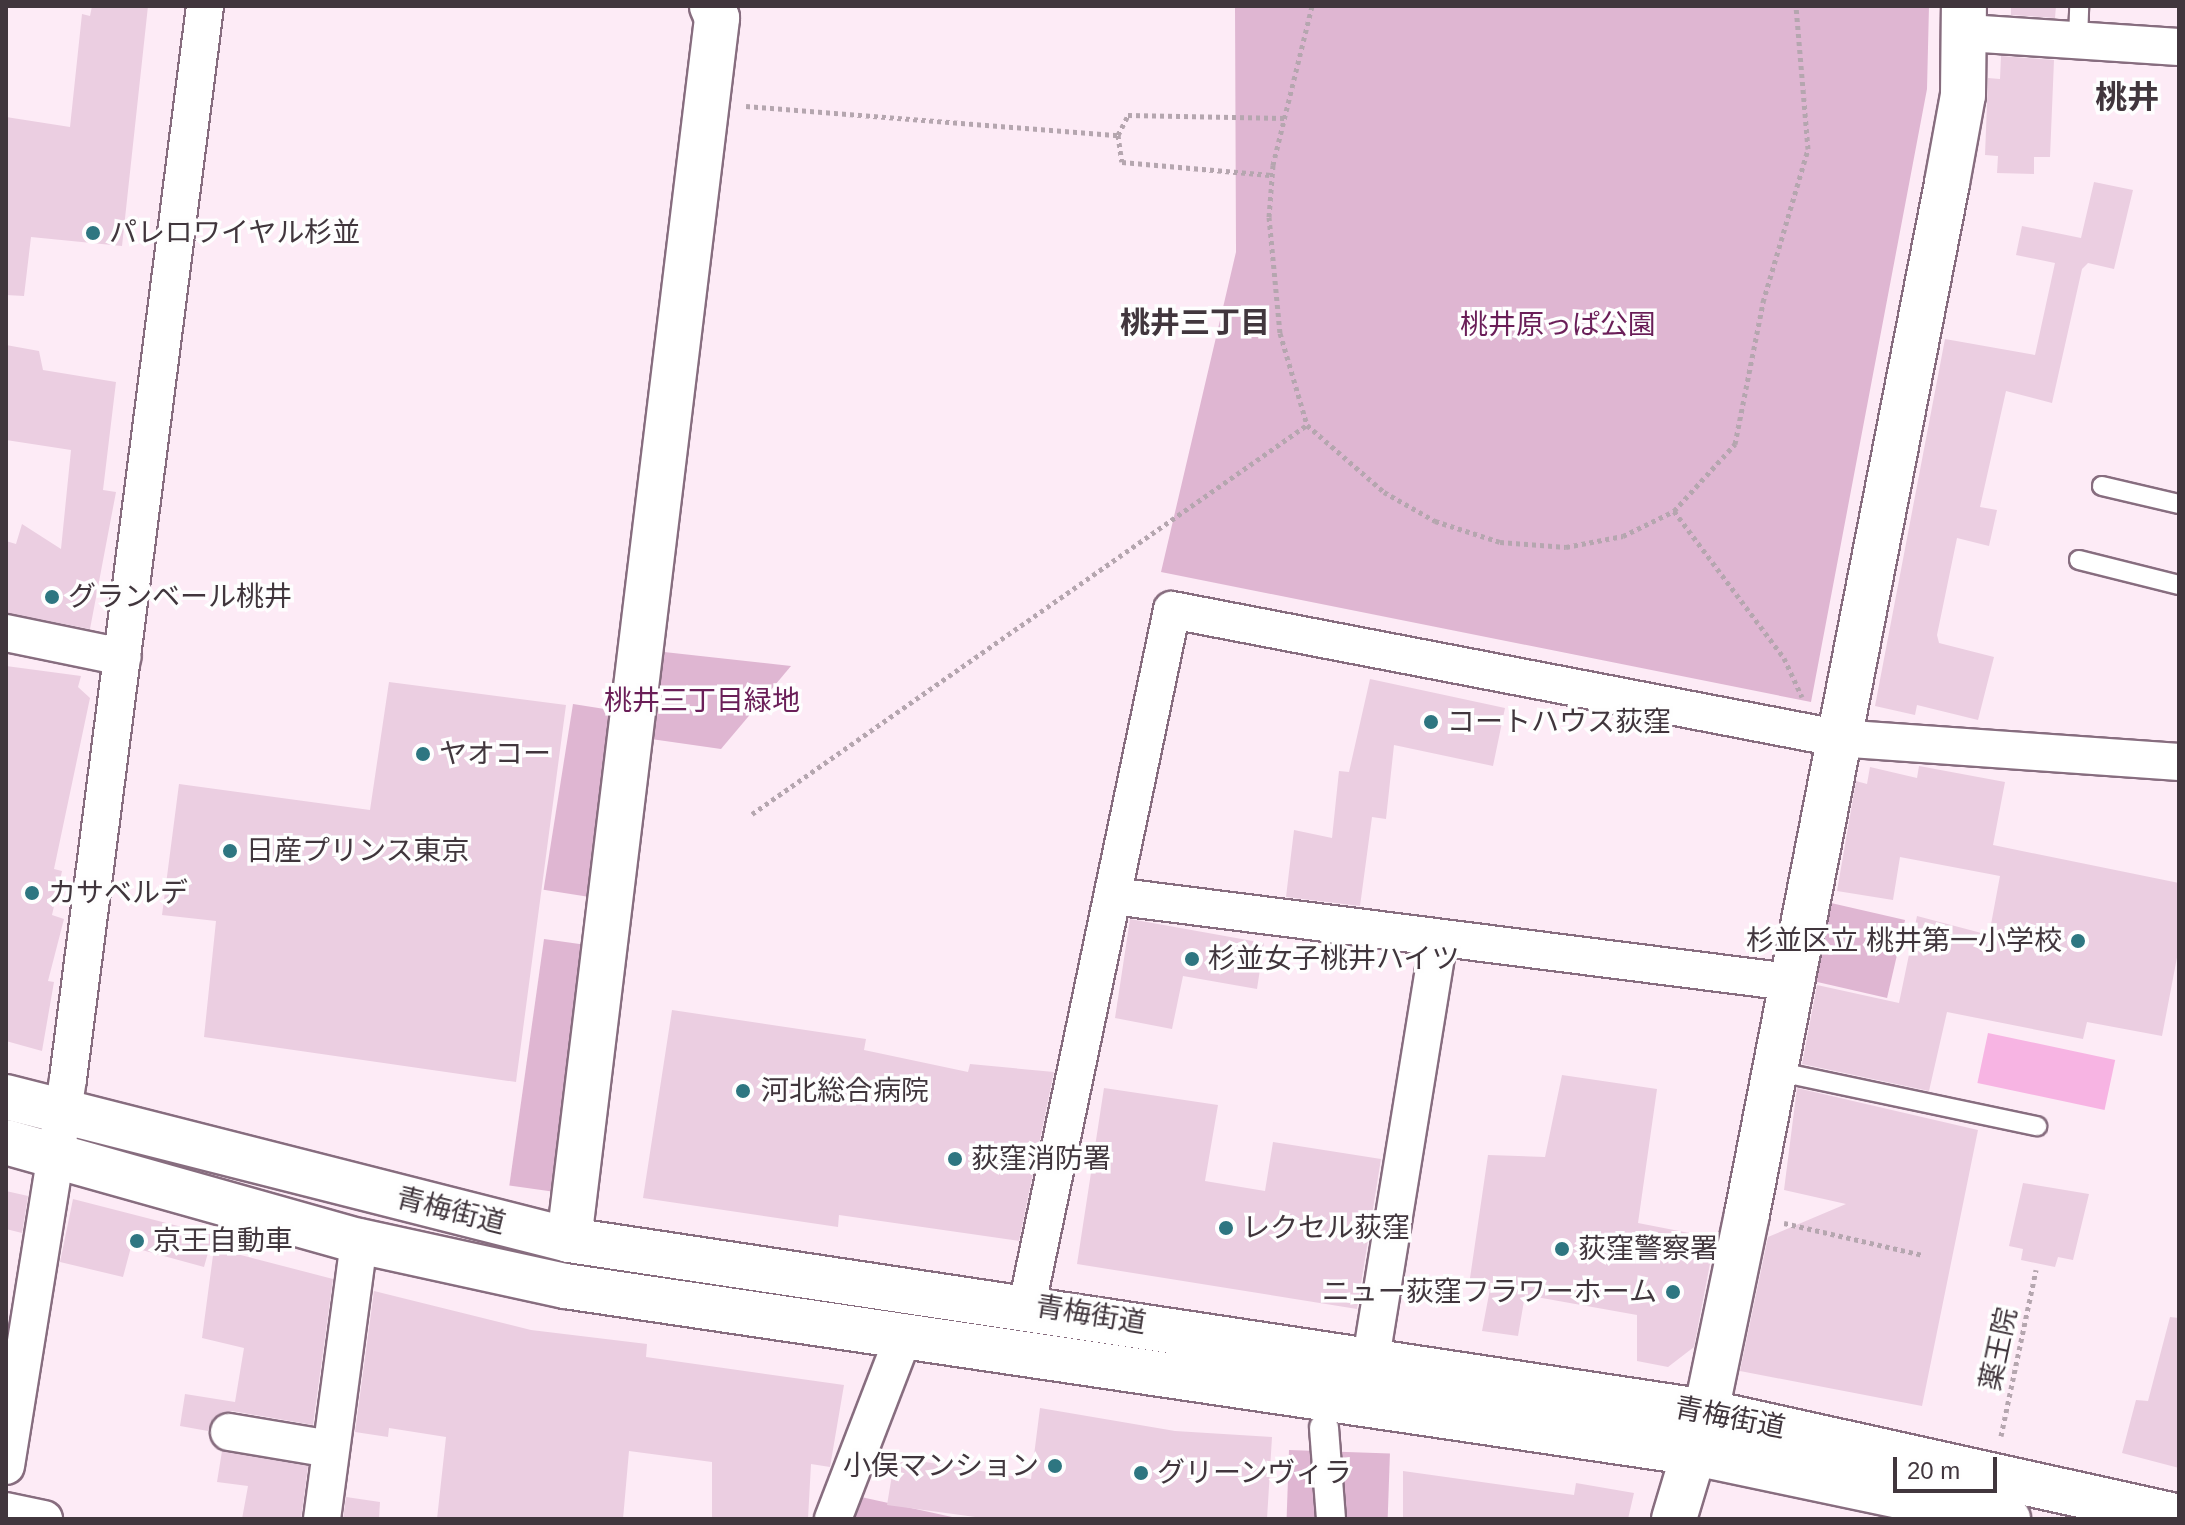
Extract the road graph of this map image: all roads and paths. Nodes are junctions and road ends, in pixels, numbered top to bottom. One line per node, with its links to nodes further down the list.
1 (205, 6): 19 (street)
2 (712, 6): 8 (main road)
3 (1312, 6): 9 (path)
4 (1796, 6): 15 (path)
5 (1966, 20): 6 (street); 20 (main road)
6 (2078, 23): 7 (street)
7 (2179, 47)
8 (706, 103): 10 (path); 33 (main road)
9 (1285, 118): 10 (path); 11 (path)
10 (1118, 135): 11 (path)
11 (1272, 175): 12 (path)
12 (1307, 425): 15 (path); 22 (path)
13 (2102, 486): 14 (lane)
14 (2179, 504)
15 (1674, 511): 20 (path)
16 (2079, 560): 17 (lane)
17 (2179, 585)
18 (6, 633): 19 (street)
19 (123, 657): 28 (street)
20 (1837, 738): 21 (street); 23 (street); 25 (main road)
21 (2178, 756)
22 (752, 814)
23 (1113, 896): 24 (street); 37 (street)
24 (1439, 939): 25 (street); 40 (street)
25 (1789, 982): 26 (main road)
26 (1772, 1071): 29 (lane); 32 (main road)
27 (6, 1097): 28 (main road, 青梅街道)
28 (62, 1113): 31 (street); 33 (main road, 青梅街道)
29 (2037, 1126)
30 (6, 1142): 31 (main road, 青梅街道)
31 (54, 1155): 34 (main road, 青梅街道); 39 (street)
32 (1747, 1214): 35 (path); 41 (main road)
33 (569, 1240): 37 (main road, 青梅街道)
34 (359, 1241): 38 (main road, 青梅街道); 45 (street)
35 (1923, 1255)
36 (2036, 1270): 44 (path, 薬王院)
37 (1027, 1305): 40 (main road, 青梅街道)
38 (904, 1335): 46 (main road, 青梅街道); 53 (street)
39 (14, 1357): 47 (street)
40 (1371, 1358): 41 (main road, 青梅街道)
41 (1706, 1412): 46 (main road); 50 (main road, 青梅街道)
42 (1324, 1428): 54 (street)
43 (229, 1432): 45 (street)
44 (2001, 1436)
45 (331, 1449): 52 (street)
46 (1695, 1453): 49 (main road, 青梅街道); 55 (main road)
47 (6, 1466)
48 (6, 1511): 51 (street)
49 (1983, 1516)
50 (2179, 1517)
51 (44, 1519)
52 (322, 1519)
53 (833, 1519)
54 (1331, 1519)
55 (1674, 1519)

